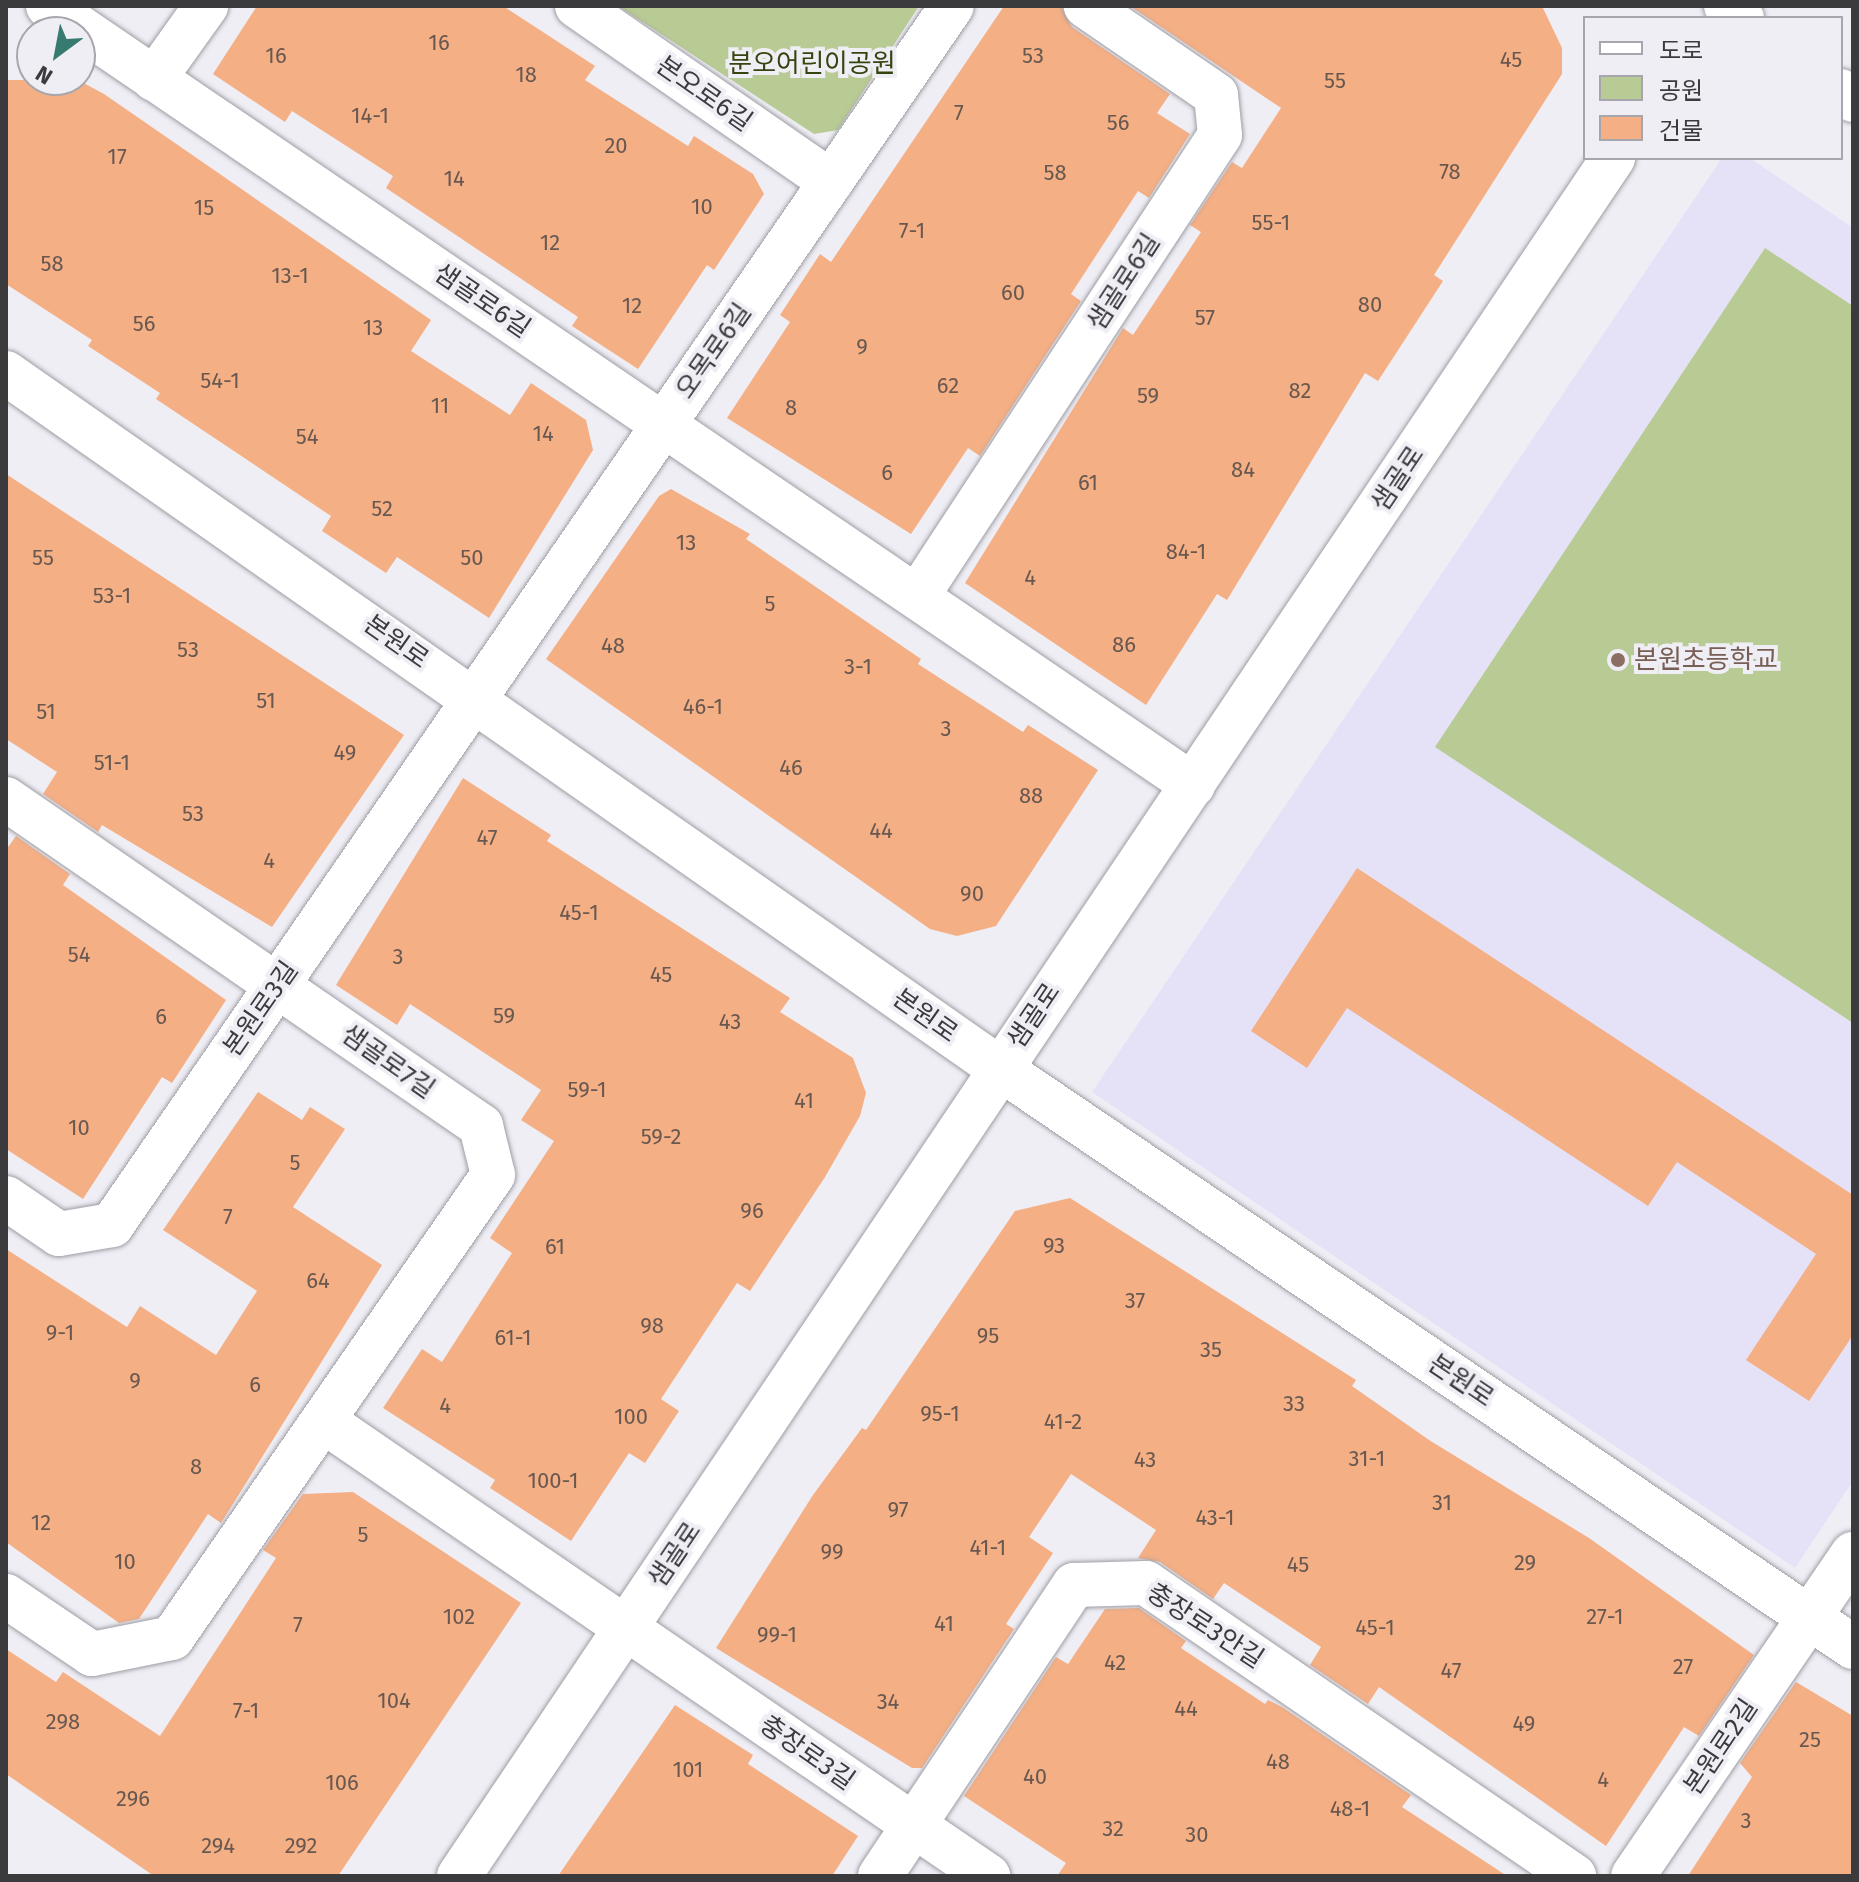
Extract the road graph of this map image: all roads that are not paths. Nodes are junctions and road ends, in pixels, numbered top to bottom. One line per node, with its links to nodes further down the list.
1 (48, 6): 6 (street, 샘골로6길)
2 (206, 6): 6 (street)
3 (577, 6): 8 (street, 본오로6길)
4 (952, 6): 8 (street, 오목로6길)
5 (1086, 6): 11 (street, 샘골로6길)
6 (154, 79): 10 (street, 샘골로6길)
7 (1612, 160): 13 (street, 샘골로)
8 (831, 182): 10 (street, 오목로6길)
9 (6, 373): 12 (street, 본원로)
10 (664, 424): 11 (street, 샘골로6길); 12 (street, 오목로6길)
11 (918, 595): 13 (street, 샘골로6길)
12 (475, 696): 15 (street, 본원로3길); 16 (street, 본원로)
13 (1193, 785): 16 (street, 샘골로)
14 (6, 799): 15 (street, 샘골로7길)
15 (277, 986): 17 (street, 본원로3길); 18 (street, 샘골로7길)
16 (999, 1068): 21 (street, 본원로); 22 (street, 샘골로)
17 (6, 1198)
18 (325, 1422): 20 (street, 샘골로7길); 22 (street)
19 (1853, 1554): 21 (street, 본원로2길)
20 (6, 1596)
21 (1810, 1617): 23 (street, 본원로); 29 (street, 본원로2길)
22 (626, 1628): 24 (street, 충장로3길); 25 (street, 샘골로)
23 (1853, 1647)
24 (913, 1826): 26 (street, 충장로3안길); 27 (street, 충장로3길); 28 (street, 충장로3안길)
25 (459, 1876)
26 (880, 1876)
27 (988, 1876)
28 (1574, 1876)
29 (1633, 1876)

